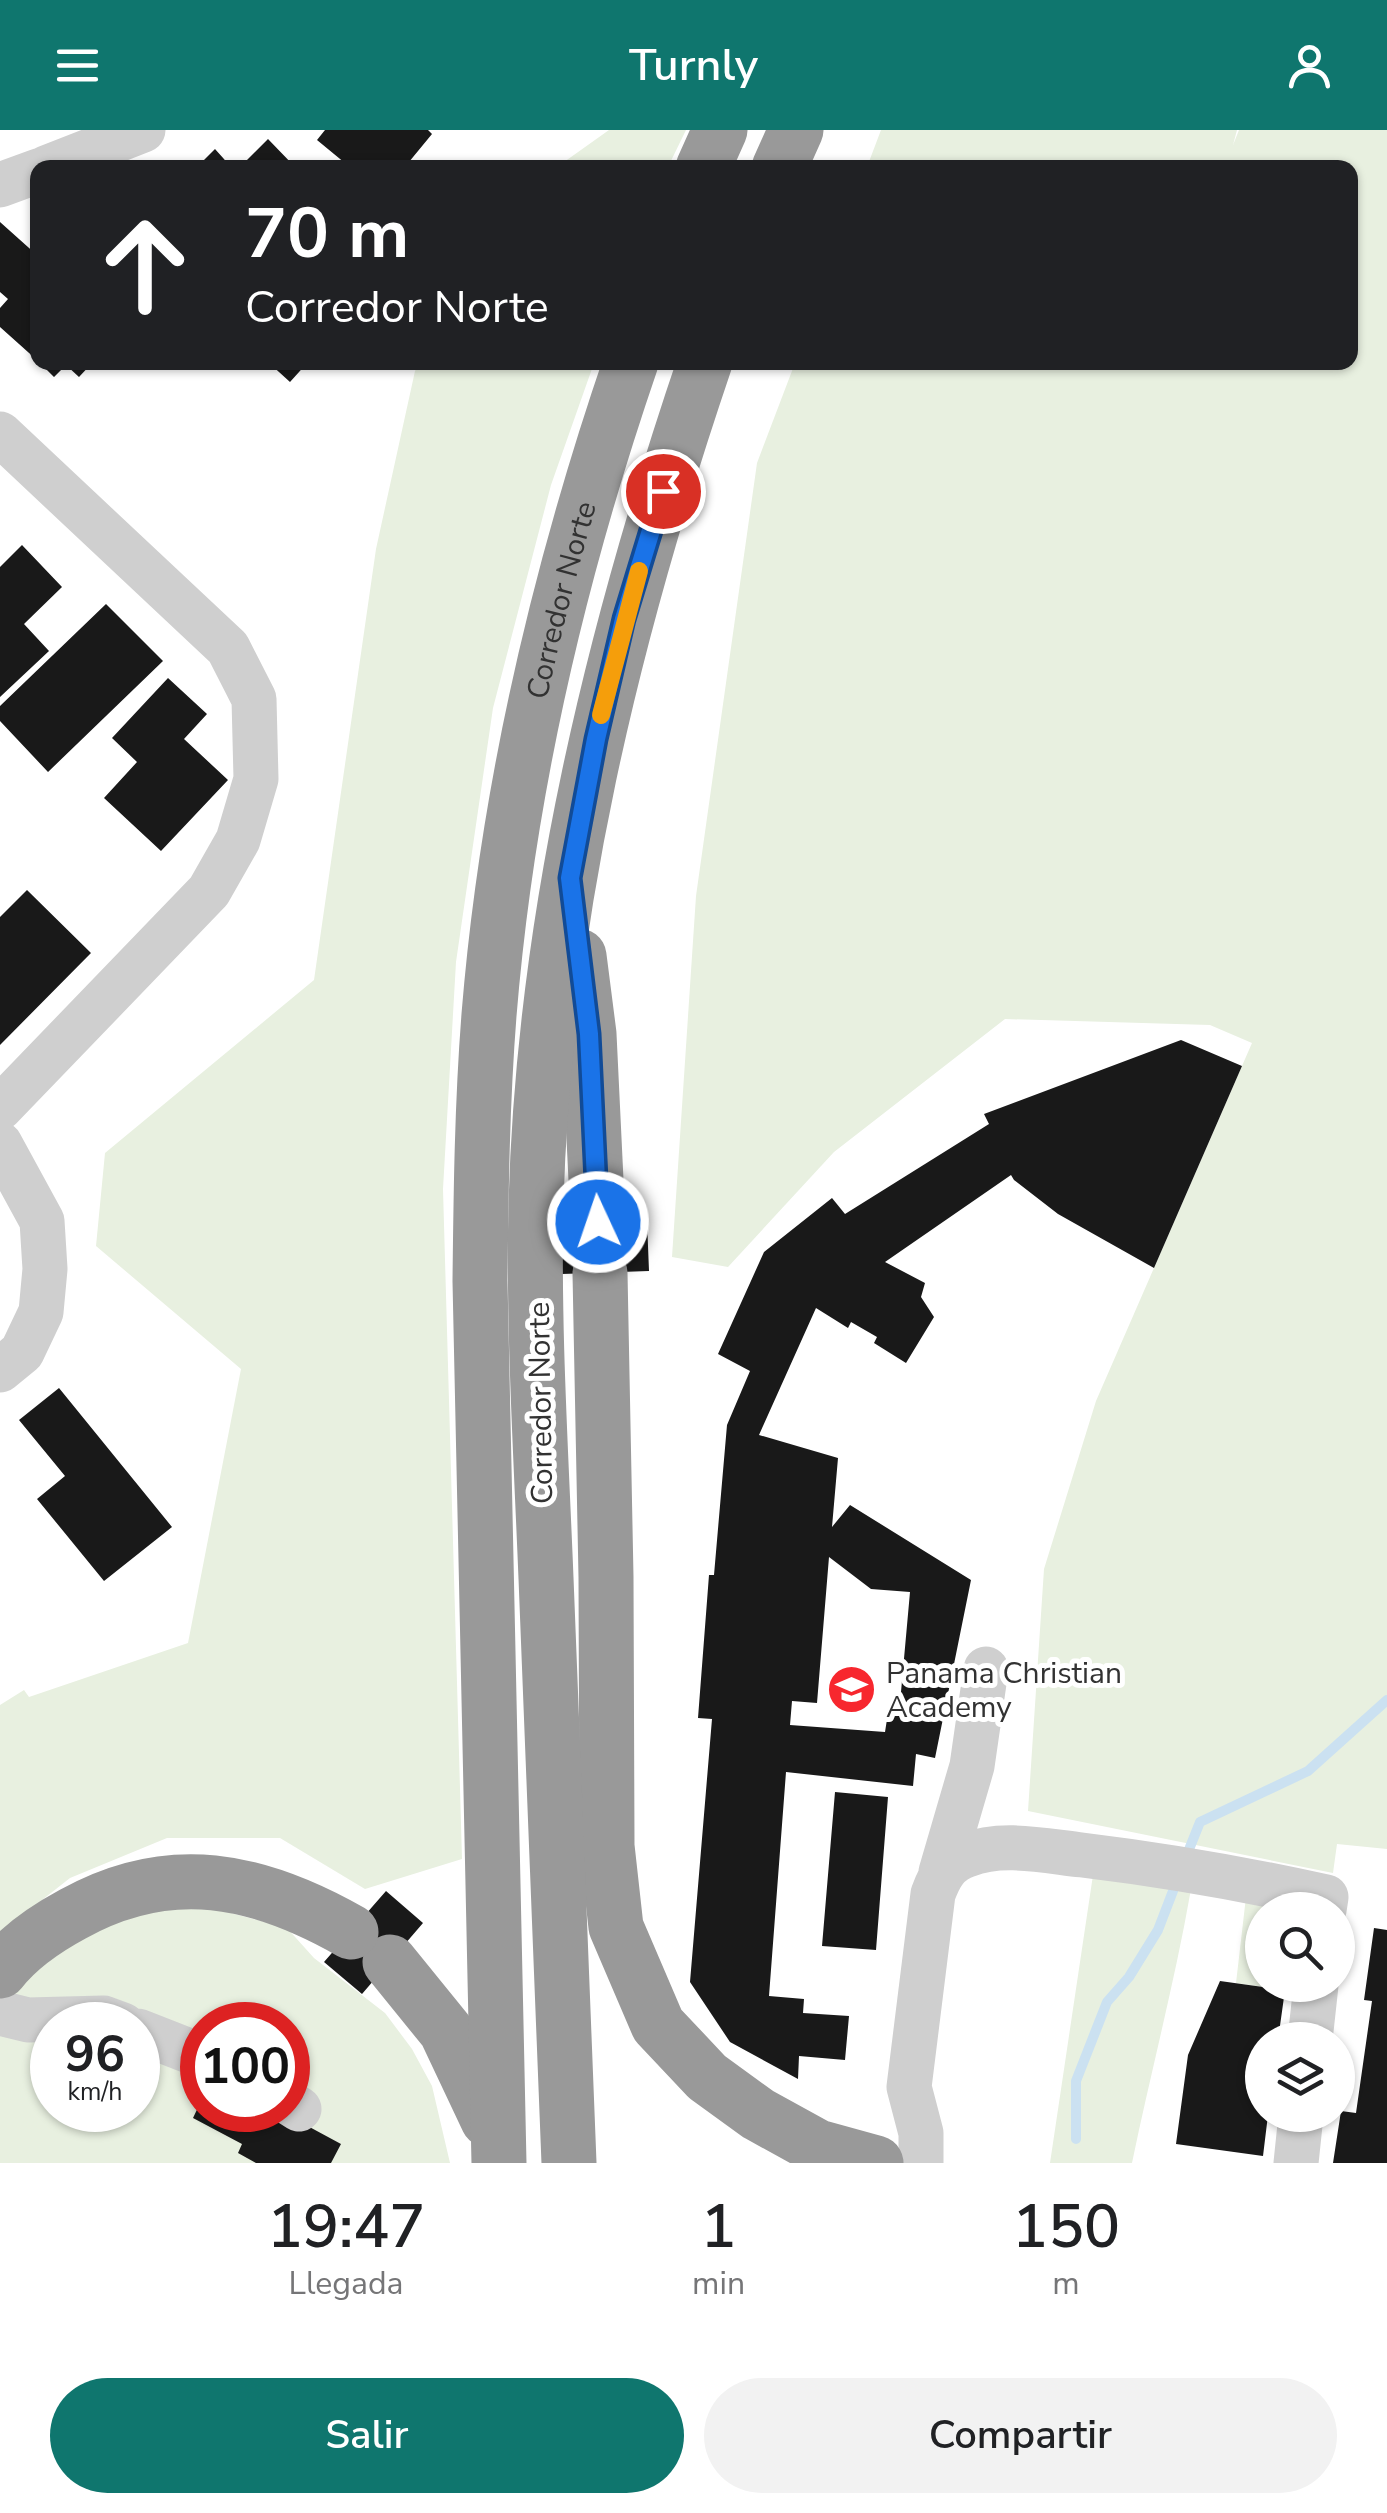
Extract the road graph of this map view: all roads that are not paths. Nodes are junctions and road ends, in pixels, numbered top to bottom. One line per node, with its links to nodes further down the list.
1 (143, 130): 4 (street)
2 (720, 130): 5 (highway)
3 (796, 130): 6 (highway)
4 (66, 160)
5 (707, 160)
6 (783, 160)
7 (30, 174): 8 (street)
8 (0, 185)
9 (629, 370): 23 (highway, Corredor Norte)
10 (702, 370): 12 (highway, Corredor Norte)
11 (0, 434): 13 (street)
12 (570, 878): 24 (highway, Corredor Norte); 25 (highway)
13 (0, 1108)
14 (0, 1144): 15 (street)
15 (0, 1370)
16 (986, 1670): 17 (street)
17 (940, 1872): 18 (street); 26 (street)
18 (1288, 1892)
19 (0, 1971): 23 (highway)
20 (0, 2012): 21 (street)
21 (30, 2020)
22 (1300, 2132): 27 (street)
23 (498, 2153)
24 (569, 2163)
25 (876, 2163)
26 (921, 2163)
27 (1296, 2163)

